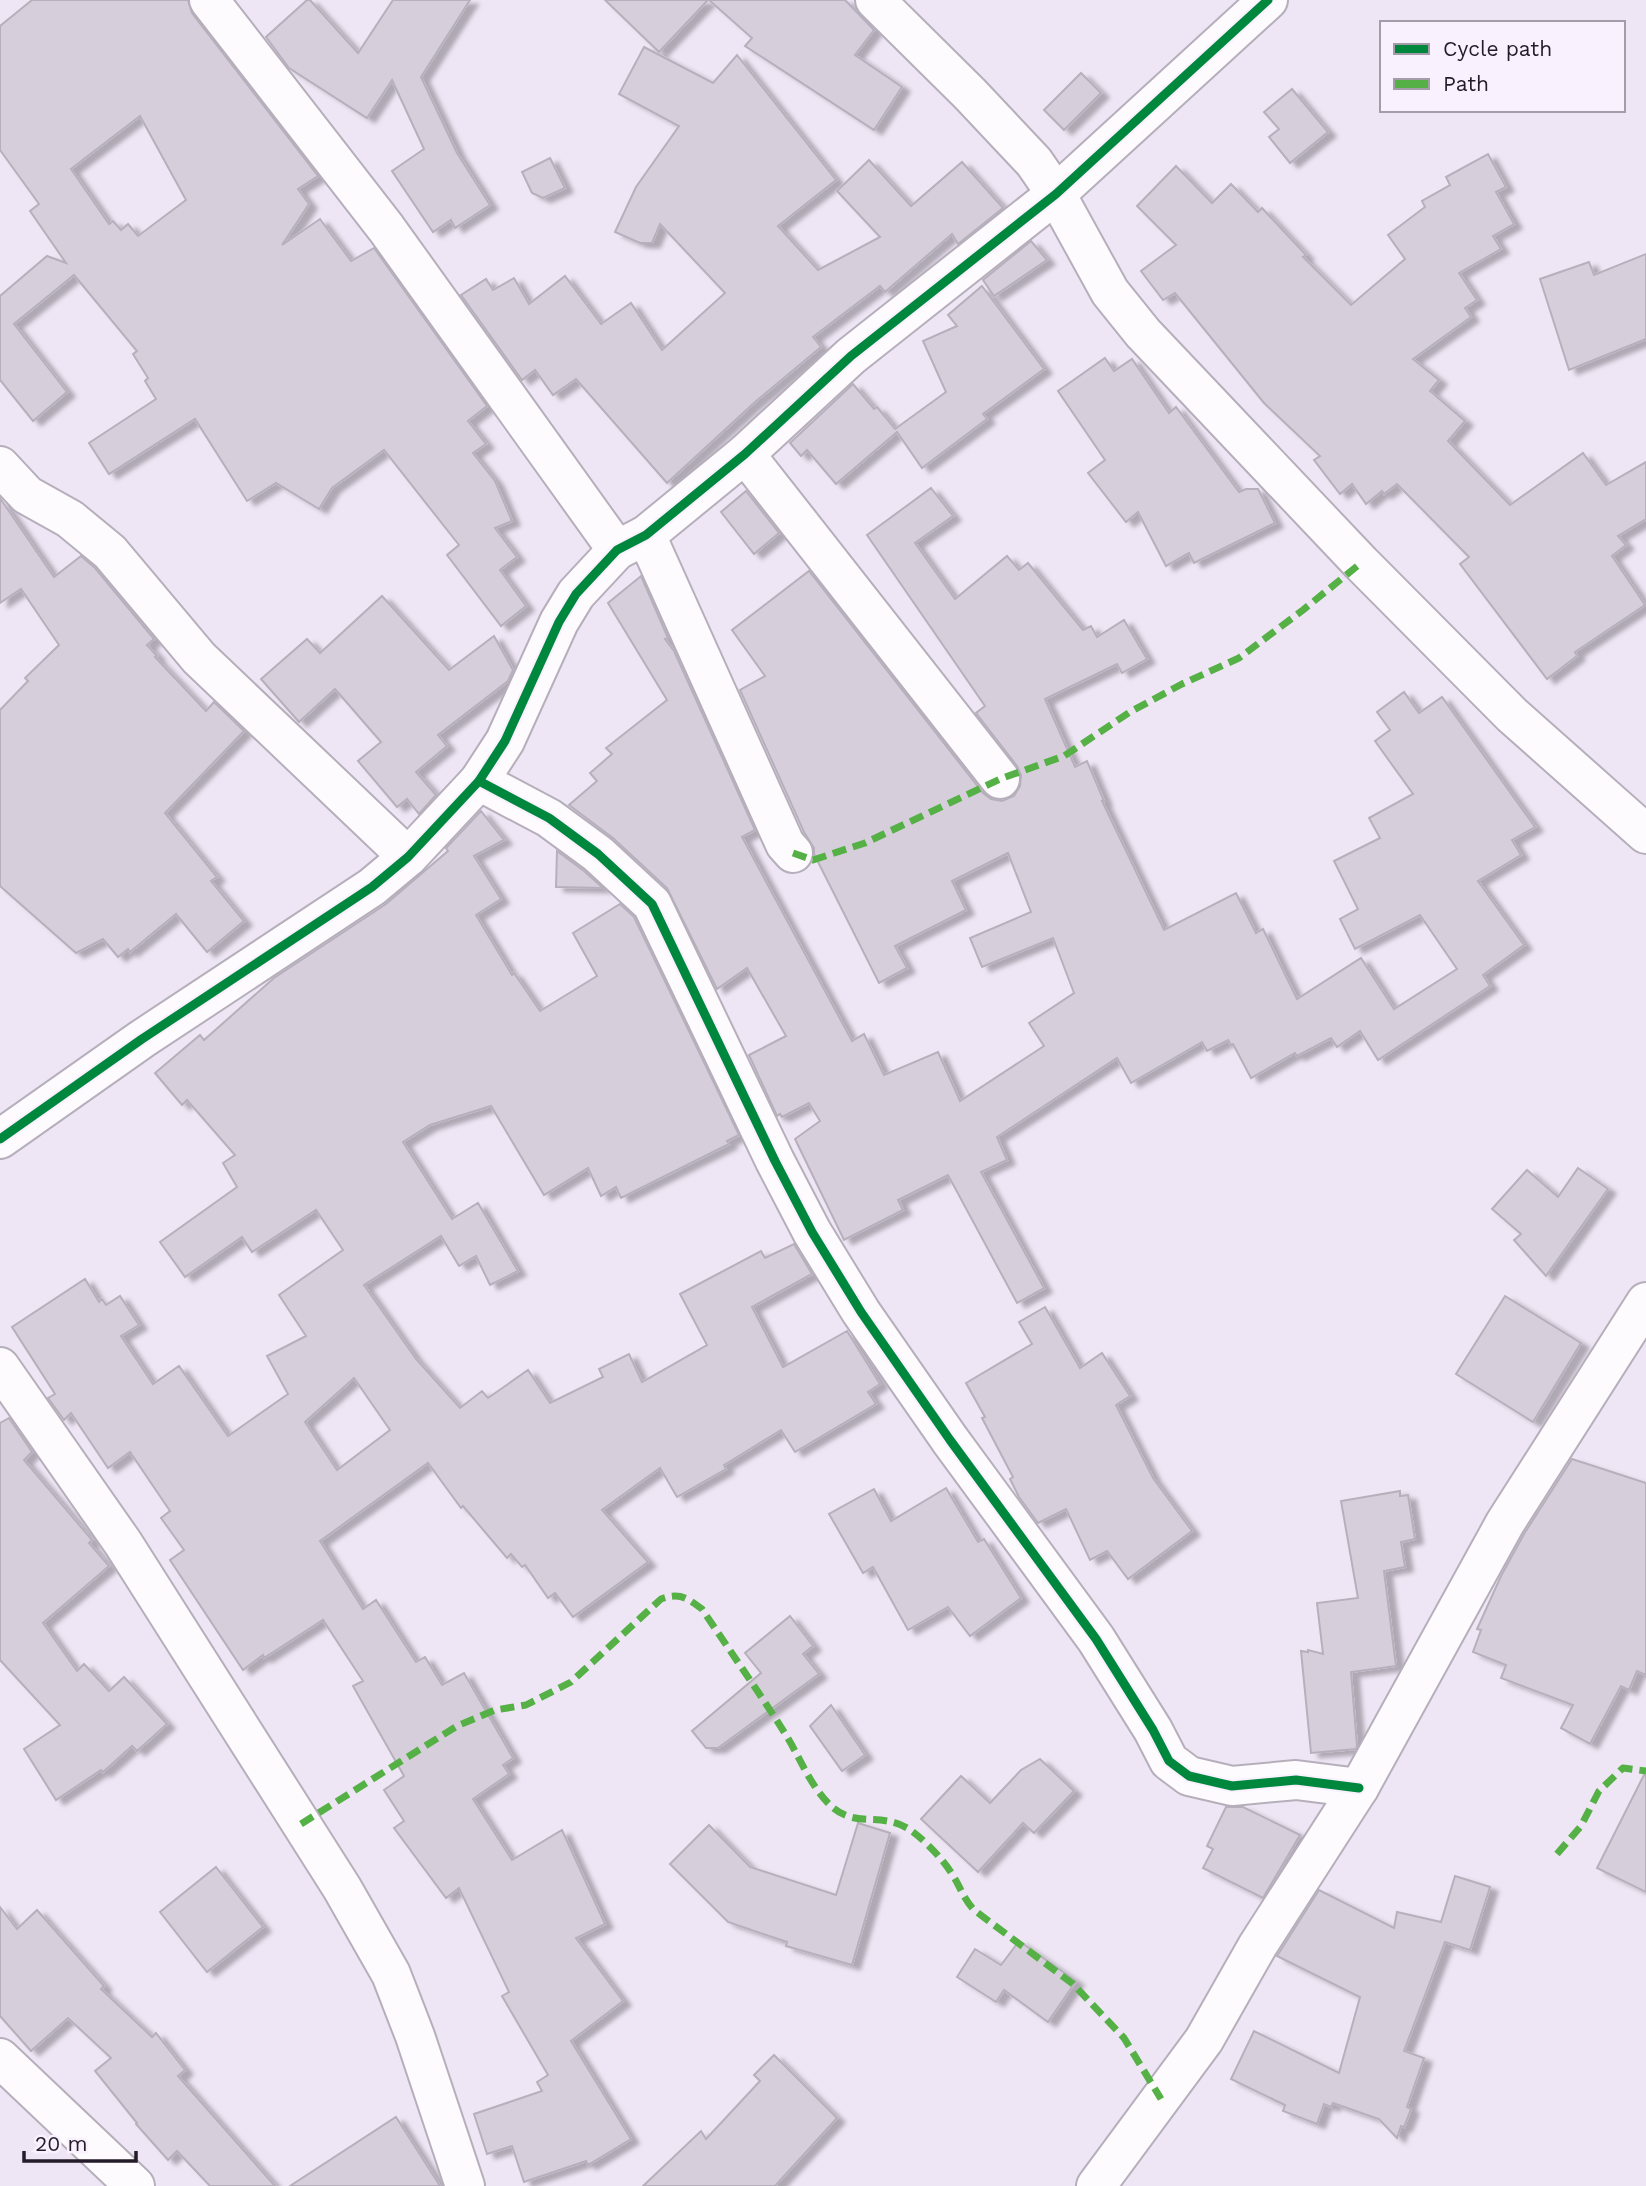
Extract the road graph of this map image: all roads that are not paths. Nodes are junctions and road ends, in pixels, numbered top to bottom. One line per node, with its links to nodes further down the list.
1 (209, 0): 7 (street)
2 (875, 0): 4 (street)
3 (1268, 0): 4 (street)
4 (1056, 194): 5 (street); 10 (street)
5 (745, 454): 7 (street); 8 (street)
6 (0, 466): 12 (street)
7 (631, 542): 9 (street); 11 (street)
8 (1000, 779)
9 (479, 781): 12 (street); 16 (street)
10 (1646, 834)
11 (793, 853)
12 (408, 857): 13 (street)
13 (4, 1127)
14 (1646, 1302): 16 (street)
15 (0, 1367): 19 (street)
16 (1359, 1788): 20 (street)
17 (0, 2058): 18 (street)
18 (135, 2186)
19 (465, 2186)
20 (1096, 2186)

